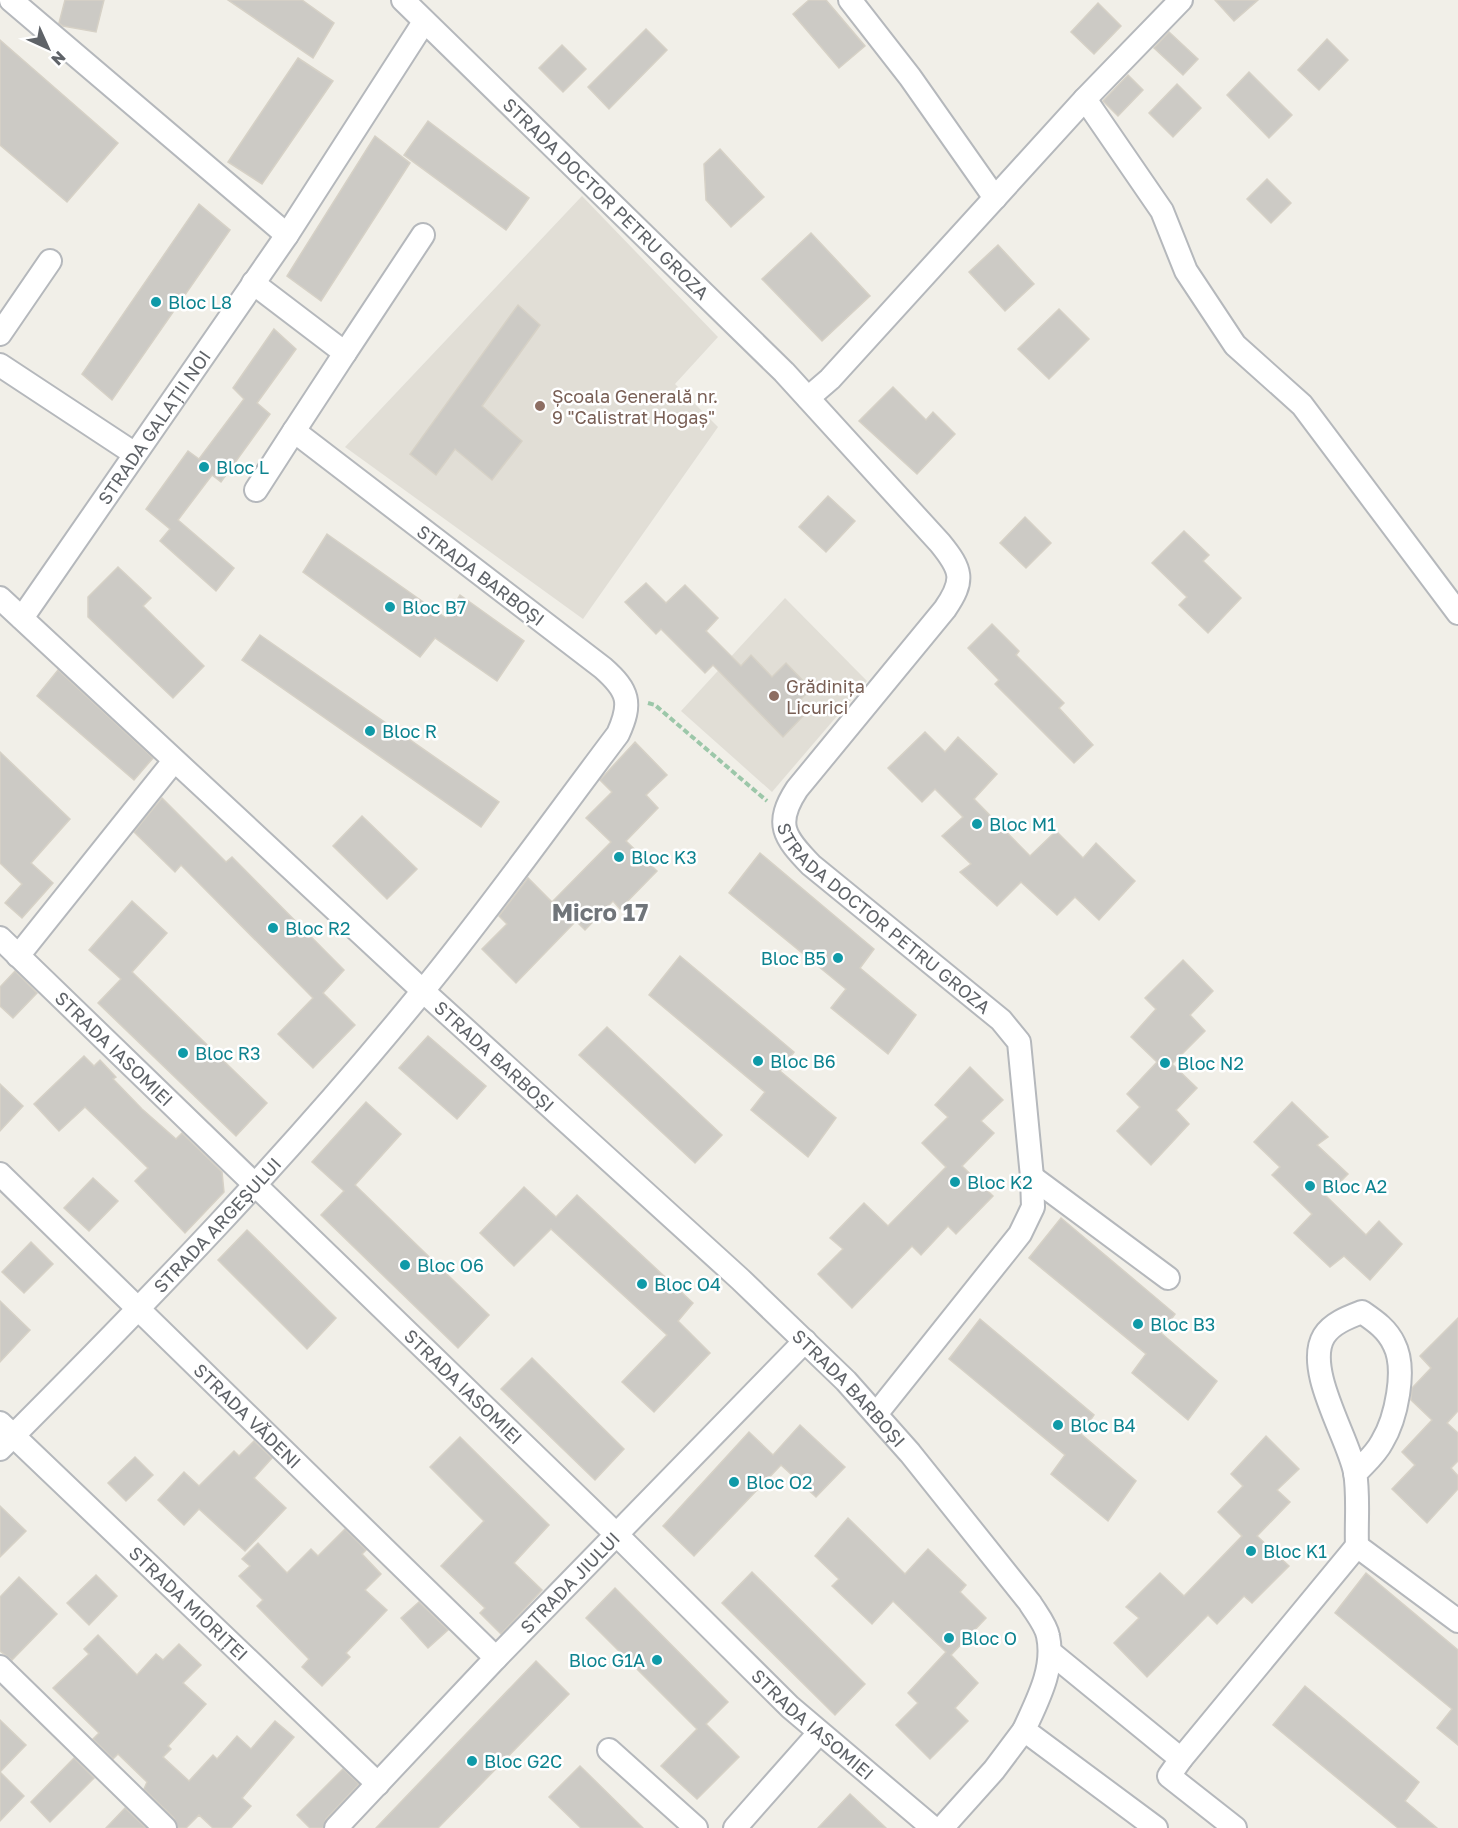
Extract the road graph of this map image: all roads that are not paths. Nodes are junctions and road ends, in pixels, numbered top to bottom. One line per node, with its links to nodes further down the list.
1 (11, 0): 8 (street)
2 (403, 0): 5 (street, STRADA DOCTOR PETRU GROZA)
3 (850, 0): 7 (street)
4 (1176, 2): 6 (street)
5 (424, 22): 8 (street, STRADA GALAȚII NOI); 15 (street, STRADA DOCTOR PETRU GROZA)
6 (1085, 99): 7 (street); 20 (street)
7 (995, 198): 15 (street)
8 (287, 235): 11 (street, STRADA GALAȚII NOI)
9 (423, 235): 13 (street)
10 (50, 261): 12 (street)
11 (253, 284): 13 (street); 17 (street, STRADA GALAȚII NOI)
12 (0, 334)
13 (345, 353): 16 (street)
14 (0, 365): 17 (street)
15 (808, 398): 27 (street, STRADA DOCTOR PETRU GROZA)
16 (294, 431): 18 (street); 25 (street, STRADA BARBOȘI)
17 (135, 454): 21 (street, STRADA GALAȚII NOI)
18 (256, 490)
19 (0, 598): 21 (street, STRADA BARBOȘI)
20 (1458, 614)
21 (22, 618): 22 (street, STRADA BARBOȘI)
22 (174, 761): 24 (street); 25 (street, STRADA BARBOȘI)
23 (0, 938): 24 (street, STRADA IASOMIEI)
24 (18, 956): 28 (street, STRADA IASOMIEI)
25 (423, 991): 28 (street, STRADA ARGEȘULUI); 31 (street, STRADA BARBOȘI)
26 (0, 1174): 30 (street, STRADA VĂDENI)
27 (1032, 1177): 29 (street); 32 (street, STRADA DOCTOR PETRU GROZA)
28 (255, 1187): 30 (street, STRADA ARGEȘULUI); 35 (street, STRADA IASOMIEI)
29 (1168, 1278)
30 (139, 1310): 33 (street, STRADA ARGEȘULUI); 39 (street, STRADA VĂDENI)
31 (805, 1341): 32 (street, STRADA BARBOȘI); 35 (street, STRADA JIULUI)
32 (877, 1413): 38 (street, STRADA BARBOȘI)
33 (4, 1436): 45 (street, STRADA MIORIȚEI)
34 (1355, 1474): 34 (street); 36 (street)
35 (617, 1535): 39 (street, STRADA JIULUI); 42 (street, STRADA IASOMIEI)
36 (1357, 1546): 37 (street); 44 (street)
37 (1458, 1621)
38 (1050, 1652): 41 (street, STRADA BARBOȘI); 44 (street)
39 (496, 1658): 45 (street, STRADA JIULUI)
40 (0, 1667): 46 (street)
41 (1024, 1730): 51 (street, STRADA BARBOȘI); 52 (street)
42 (819, 1733): 49 (street); 50 (street, STRADA IASOMIEI)
43 (609, 1750): 48 (street)
44 (1181, 1759): 53 (street)
45 (378, 1784): 47 (street, STRADA JIULUI)
46 (165, 1828)
47 (336, 1828)
48 (696, 1828)
49 (735, 1828)
50 (933, 1828)
51 (942, 1828)
52 (1156, 1828)
53 (1234, 1828)

